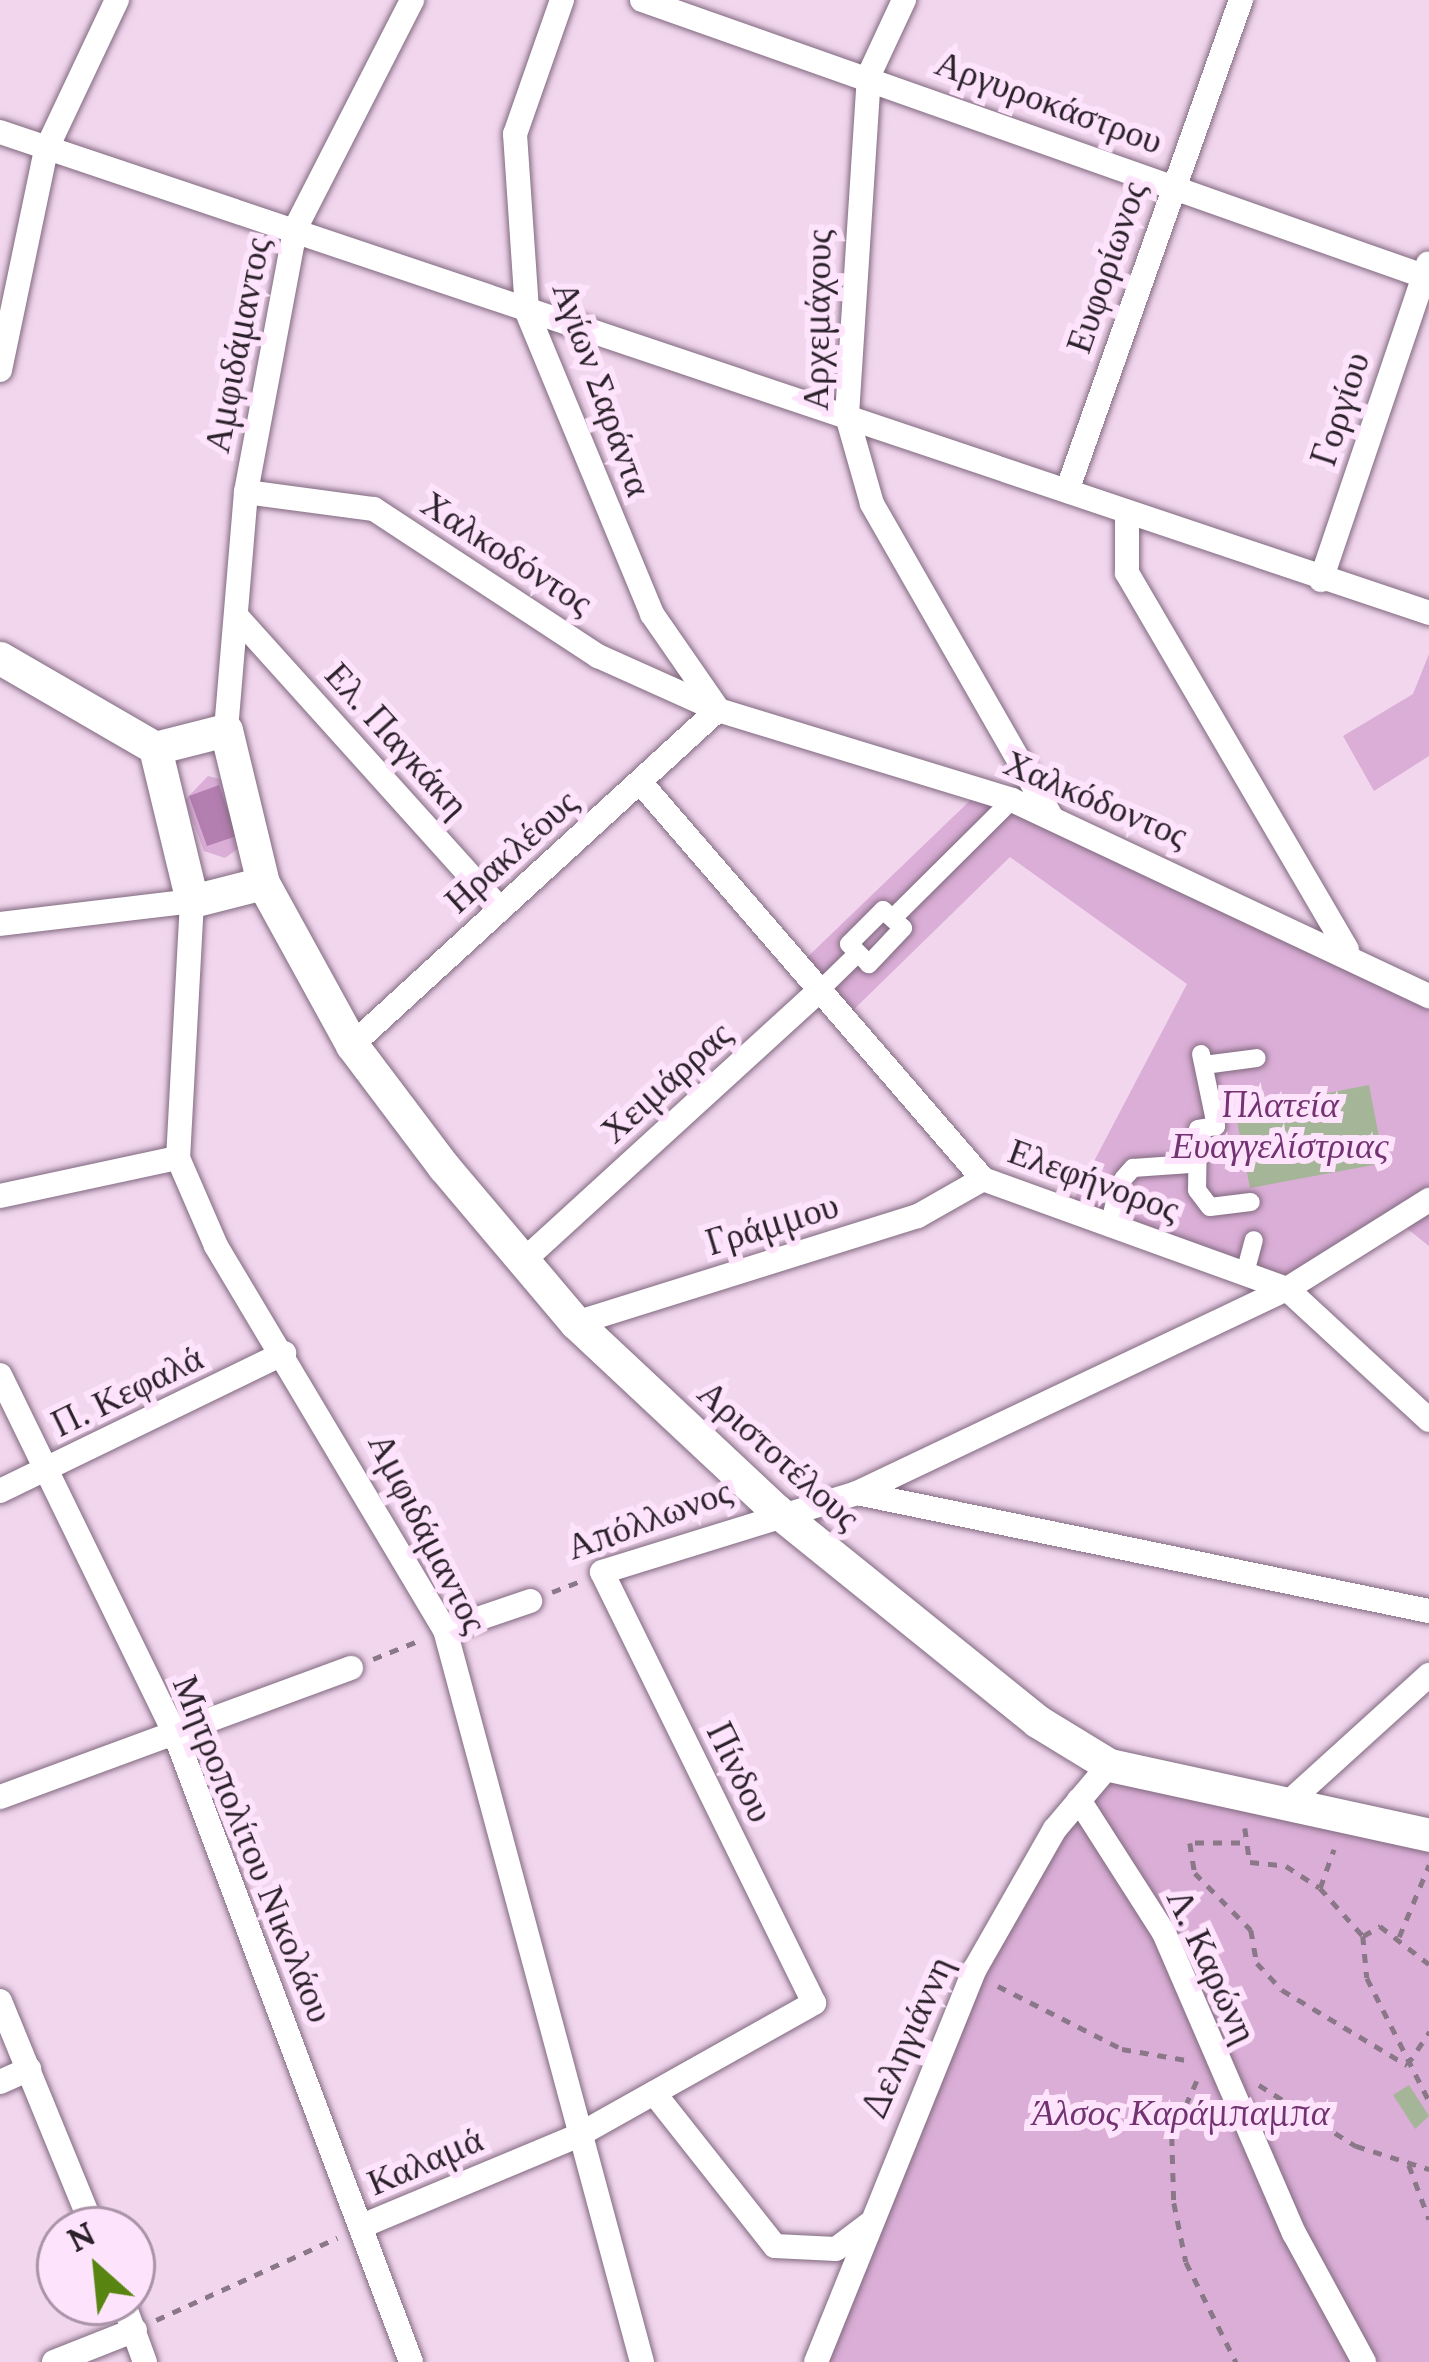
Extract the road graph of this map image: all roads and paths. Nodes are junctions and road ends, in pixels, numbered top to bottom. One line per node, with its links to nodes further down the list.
1 (117, 0): 9 (street)
2 (412, 0): 11 (street, Αμφιδάμαντος)
3 (562, 0): 13 (street, Αγίων Σαράντα)
4 (642, 0): 7 (street, Αργυροκάστρου)
5 (904, 0): 7 (street, Αρχεμάχους)
6 (1240, 0): 10 (street, Ευφορίωνος)
7 (868, 75): 10 (street, Αργυροκάστρου); 15 (street, Αρχεμάχους)
8 (0, 132): 9 (street)
9 (46, 150): 11 (street); 14 (street)
10 (1172, 184): 12 (street, Αργυροκάστρου); 16 (street, Ευφορίωνος)
11 (296, 229): 13 (street); 17 (street, Αμφιδάμαντος)
12 (1427, 271): 19 (street, Γοργίου)
13 (527, 312): 15 (street); 23 (street, Αγίων Σαράντα)
14 (0, 370)
15 (848, 416): 16 (street); 28 (street, Αρχεμάχους)
16 (1067, 491): 18 (street)
17 (246, 492): 21 (street, Αμφιδάμαντος); 23 (street, Χαλκοδόντος)
18 (1127, 514): 19 (street); 33 (street)
19 (1321, 580): 20 (street)
20 (1429, 613)
21 (239, 619): 24 (street, Αμφιδάμαντος); 31 (street, Ελ. Παγκάκη)
22 (0, 658): 25 (street)
23 (718, 710): 26 (street, Ηρακλέους); 27 (street, Χαλκόδοντος)
24 (226, 730): 25 (street); 29 (street, Αριστοτέλους)
25 (155, 748): 30 (street)
26 (640, 782): 31 (street, Ηρακλέους); 34 (street, Ελεφήνορος)
27 (1012, 800): 28 (street, Χαλκόδοντος); 34 (street, Χειμάρρας)
28 (1051, 816): 33 (street, Χαλκόδοντος)
29 (263, 883): 30 (street); 36 (street, Αριστοτέλους)
30 (193, 901): 32 (street); 38 (street, Αμφιδάμαντος)
31 (500, 909): 36 (street, Ηρακλέους)
32 (0, 924)
33 (1347, 950): 35 (street, Χαλκόδοντος)
34 (817, 993): 40 (street, Ελεφήνορος); 46 (street, Χειμάρρας)
35 (1429, 996)
36 (352, 1045): 46 (street, Αριστοτέλους)
37 (1258, 1058): 39 (street)
38 (178, 1158): 41 (street); 50 (street, Αμφιδάμαντος)
39 (1190, 1164): 43 (street); 44 (street)
40 (983, 1179): 44 (street, Ελεφήνορος); 49 (street, Γράμμου)
41 (0, 1196)
42 (1429, 1200): 48 (street, Απόλλωνος)
43 (1251, 1202)
44 (1110, 1224): 47 (street, Ελεφήνορος)
45 (1254, 1240): 47 (street)
46 (522, 1262): 49 (street, Αριστοτέλους)
47 (1245, 1273): 48 (street, Ελεφήνορος)
48 (1287, 1289): 52 (street, Ελεφήνορος); 55 (street, Απόλλωνος)
49 (576, 1323): 56 (street, Αριστοτέλους)
50 (284, 1353): 53 (street, Π. Κεφαλά); 60 (street, Αμφιδάμαντος)
51 (0, 1375): 53 (street, Μητροπολίτου Νικολάου)
52 (1429, 1420)
53 (42, 1472): 54 (street, Π. Κεφαλά); 63 (street, Μητροπολίτου Νικολάου)
54 (0, 1491)
55 (857, 1493): 56 (street, Απόλλωνος); 59 (street)
56 (777, 1511): 57 (street, Απόλλωνος); 64 (street, Αριστοτέλους)
57 (602, 1572): 58 (path, Απόλλωνος); 77 (street, Πίνδου)
58 (530, 1601): 60 (street)
59 (1429, 1611)
60 (445, 1630): 61 (path); 85 (street, Αμφιδάμαντος)
61 (351, 1668): 63 (street)
62 (1429, 1675): 66 (street)
63 (173, 1730): 65 (street); 90 (street, Μητροπολίτου Νικολάου)
64 (1109, 1765): 66 (street, Αριστοτέλους); 67 (street, Δεληγιάννη)
65 (0, 1797)
66 (1277, 1799): 68 (street, Αριστοτέλους); 70 (path)
67 (1079, 1800): 89 (street, Δεληγιάννη); 99 (street, Λ. Καρώνη)
68 (1346, 1815): 69 (street, Αριστοτέλους); 72 (path)
69 (1429, 1835)
70 (1240, 1843): 72 (path); 80 (path)
71 (1429, 1865): 74 (path)
72 (1320, 1888): 73 (path)
73 (1363, 1936): 74 (path); 80 (path)
74 (1399, 1937): 75 (path)
75 (1429, 1964)
76 (0, 2001): 81 (street)
77 (814, 2003): 83 (street, Καλαμά)
78 (1429, 2032): 80 (path)
79 (1204, 2064): 98 (path)
80 (1407, 2066): 84 (path)
81 (29, 2069): 82 (street); 87 (street)
82 (0, 2082)
83 (655, 2093): 85 (street, Καλαμά); 89 (street)
84 (1429, 2102)
85 (577, 2136): 90 (street, Καλαμά); 96 (street, Αμφιδάμαντος)
86 (1409, 2165): 88 (path)
87 (84, 2206)
88 (1429, 2219)
89 (870, 2223): 97 (street, Δεληγιάννη)
90 (362, 2227): 92 (path, Καλαμά); 95 (street, Μητροπολίτου Νικολάου)
91 (133, 2326): 92 (street)
92 (135, 2330): 93 (street); 94 (street)
93 (54, 2362)
94 (145, 2362)
95 (411, 2362)
96 (642, 2362)
97 (816, 2362)
98 (1236, 2362)
99 (1364, 2362)

